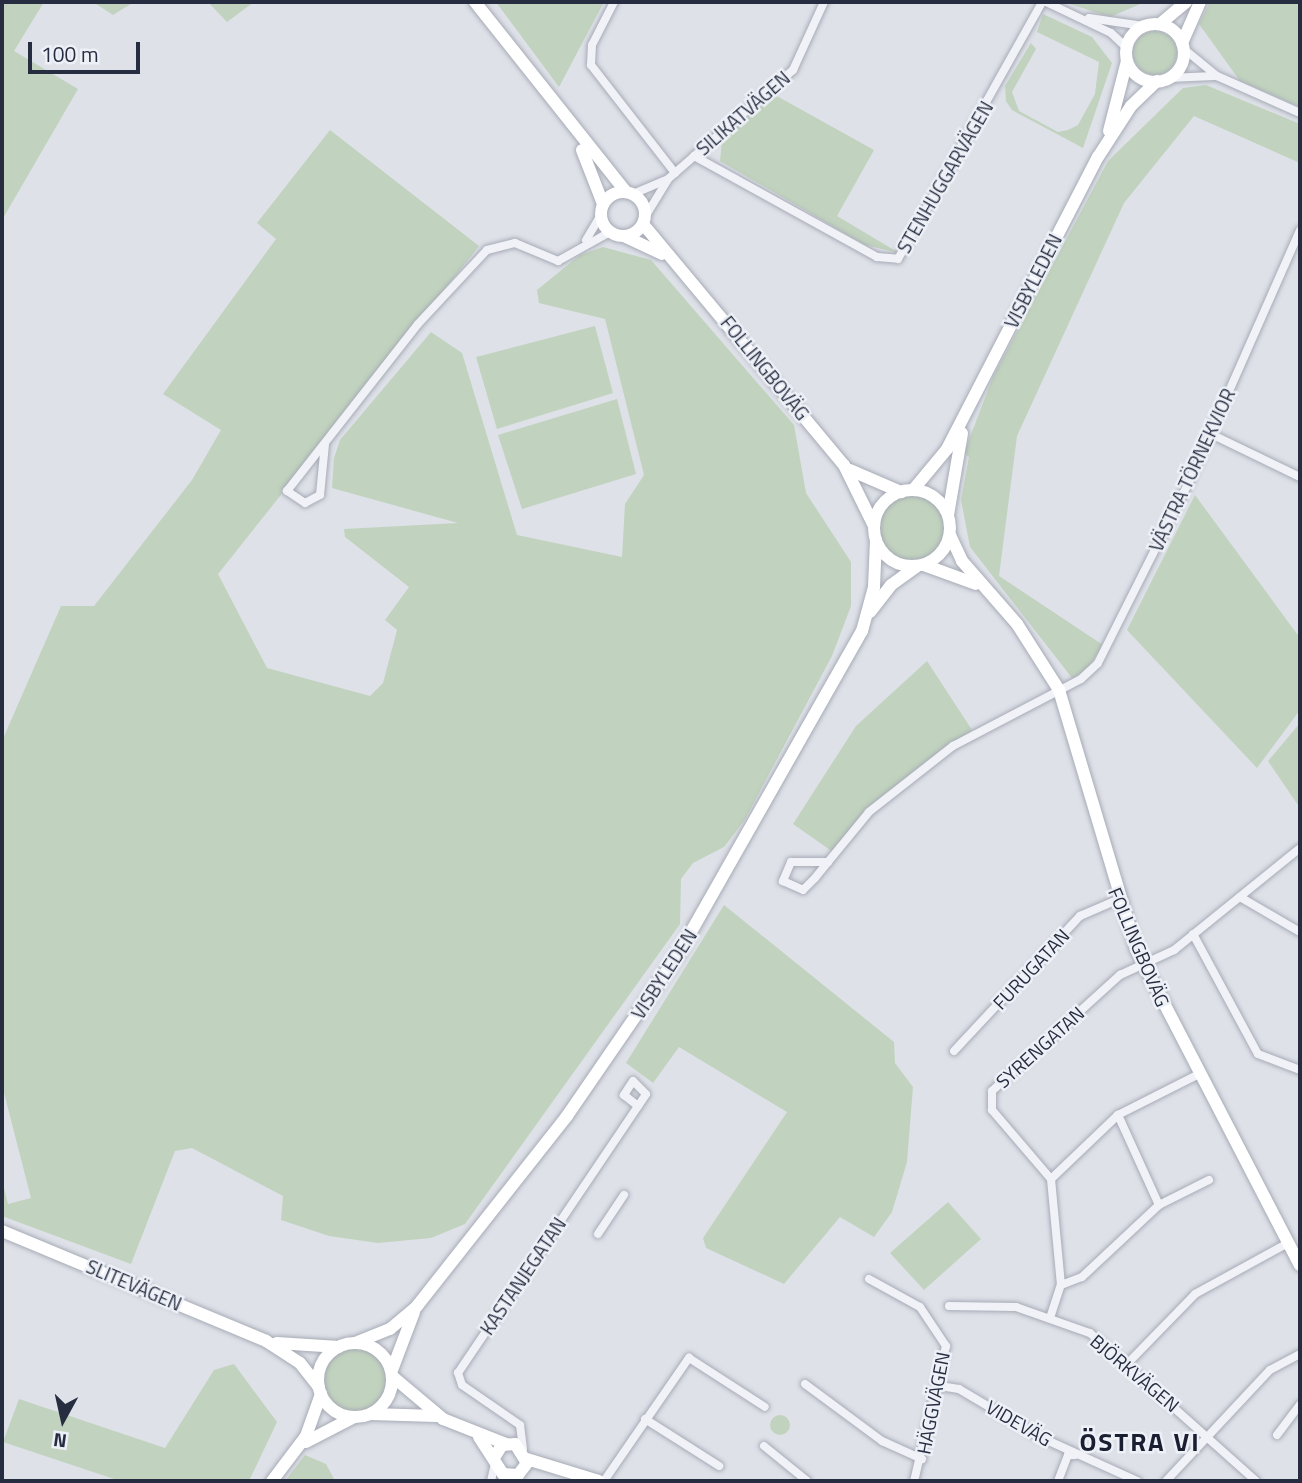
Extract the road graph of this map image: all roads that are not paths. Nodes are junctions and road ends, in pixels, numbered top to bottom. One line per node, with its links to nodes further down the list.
1 (475, 2): 15 (main road)
2 (614, 2): 18 (street)
3 (824, 2): 16 (street, SILIKATVÄGEN)
4 (1044, 2): 7 (street, STENHUGGARVÄGEN); 16 (street, STENHUGGARVÄGEN)
5 (1185, 2): 8 (main road)
6 (1200, 2): 10 (main road)
7 (1080, 16): 9 (street); 11 (street)
8 (1160, 24): 9 (main road); 10 (main road)
9 (1143, 26): 11 (main road)
10 (1183, 46): 12 (street); 13 (main road)
11 (1127, 54): 13 (main road); 17 (main road, VISBYLEDEN)
12 (1217, 76): 13 (street); 14 (street)
13 (1163, 80): 17 (main road, VISBYLEDEN)
14 (1300, 113)
15 (570, 128): 19 (main road); 20 (main road)
16 (694, 156): 18 (street, SILIKATVÄGEN)
17 (1098, 157): 27 (main road, VISBYLEDEN)
18 (671, 176): 19 (street); 21 (street)
19 (630, 193): 20 (main road); 21 (main road, FOLLINGBOVÄG)
20 (602, 209): 23 (main road); 25 (street)
21 (644, 221): 24 (main road); 26 (main road, FOLLINGBOVÄG)
22 (1300, 230): 28 (street, VÄSTRA TÖRNEKVIOR)
23 (610, 232): 24 (main road, FOLLINGBOVÄG); 25 (street)
24 (624, 236): 26 (main road, FOLLINGBOVÄG)
25 (585, 242): 29 (street)
26 (686, 270): 30 (main road, FOLLINGBOVÄG)
27 (971, 405): 32 (main road, VISBYLEDEN); 33 (main road, VISBYLEDEN)
28 (1211, 434): 31 (street); 40 (street, VÄSTRA TÖRNEKVIOR)
29 (325, 444): 29 (street)
30 (844, 465): 32 (main road, FOLLINGBOVÄG); 34 (main road, FOLLINGBOVÄG)
31 (1300, 477)
32 (907, 491): 33 (main road); 34 (main road)
33 (948, 515): 35 (main road)
34 (874, 526): 36 (main road)
35 (950, 535): 37 (main road); 38 (main road, FOLLINGBOVÄG)
36 (876, 540): 37 (main road); 39 (main road, VISBYLEDEN)
37 (921, 566): 38 (main road, FOLLINGBOVÄG); 39 (main road, VISBYLEDEN)
38 (983, 588): 40 (main road, FOLLINGBOVÄG)
39 (868, 616): 63 (main road, VISBYLEDEN)
40 (1059, 690): 42 (street, VÄSTRA TÖRNEKVIOR); 44 (main road, FOLLINGBOVÄG)
41 (1300, 848): 43 (street)
42 (828, 862): 42 (street, VÄSTRA TÖRNEKVIOR)
43 (1240, 897): 45 (street); 46 (street)
44 (1117, 900): 47 (main road, FOLLINGBOVÄG); 48 (street, FURUGATAN)
45 (1300, 932)
46 (1193, 934): 47 (street); 49 (street)
47 (1142, 963): 50 (main road, FOLLINGBOVÄG); 53 (street, SYRENGATAN)
48 (954, 1051)
49 (1300, 1070)
50 (1199, 1074): 52 (street); 59 (main road, FOLLINGBOVÄG)
51 (638, 1106): 84 (street, KASTANJEGATAN)
52 (1118, 1115): 53 (street); 56 (street)
53 (1051, 1179): 62 (street)
54 (1209, 1180): 56 (street)
55 (624, 1195): 58 (street)
56 (1159, 1205): 62 (street)
57 (2, 1231): 66 (main road, SLITEVÄGEN)
58 (598, 1234)
59 (1288, 1243): 60 (main road, FOLLINGBOVÄG); 70 (street)
60 (1300, 1265)
61 (869, 1279): 73 (street, HÄGGVÄGEN)
62 (1061, 1285): 65 (street)
63 (417, 1306): 67 (main road, VISBYLEDEN); 71 (main road, VISBYLEDEN)
64 (949, 1306): 65 (street, BJÖRKVÄGEN)
65 (1050, 1318): 70 (street, BJÖRKVÄGEN)
66 (266, 1341): 68 (main road, SLITEVÄGEN); 74 (main road, SLITEVÄGEN)
67 (355, 1343): 68 (main road); 71 (main road)
68 (339, 1347): 74 (main road)
69 (1300, 1354): 82 (street)
70 (1128, 1363): 82 (street, BJÖRKVÄGEN)
71 (392, 1374): 77 (main road); 78 (main road)
72 (805, 1384): 87 (street)
73 (940, 1386): 86 (street, VIDEVÄG); 87 (street, HÄGGVÄGEN)
74 (320, 1390): 77 (main road); 85 (main road)
75 (1300, 1405): 80 (street)
76 (765, 1407): 79 (street)
77 (362, 1416): 78 (main road); 85 (main road)
78 (443, 1419): 81 (main road)
79 (645, 1419): 89 (street); 91 (street)
80 (1277, 1434)
81 (479, 1437): 84 (main road); 88 (main road)
82 (1208, 1437): 98 (street); 99 (street, BJÖRKVÄGEN)
83 (764, 1446): 94 (street)
84 (517, 1449): 88 (main road); 90 (main road); 91 (main road)
85 (295, 1452): 92 (main road)
86 (1081, 1456): 96 (street); 97 (street, VIDEVÄG)
87 (922, 1459): 95 (street, HÄGGVÄGEN)
88 (495, 1460): 90 (main road); 93 (street)
89 (719, 1466)
90 (511, 1477): 91 (main road)
91 (598, 1480)
92 (272, 1481)
93 (491, 1481)
94 (807, 1481)
95 (914, 1481)
96 (1058, 1481)
97 (1137, 1481)
98 (1166, 1481)
99 (1256, 1481)

